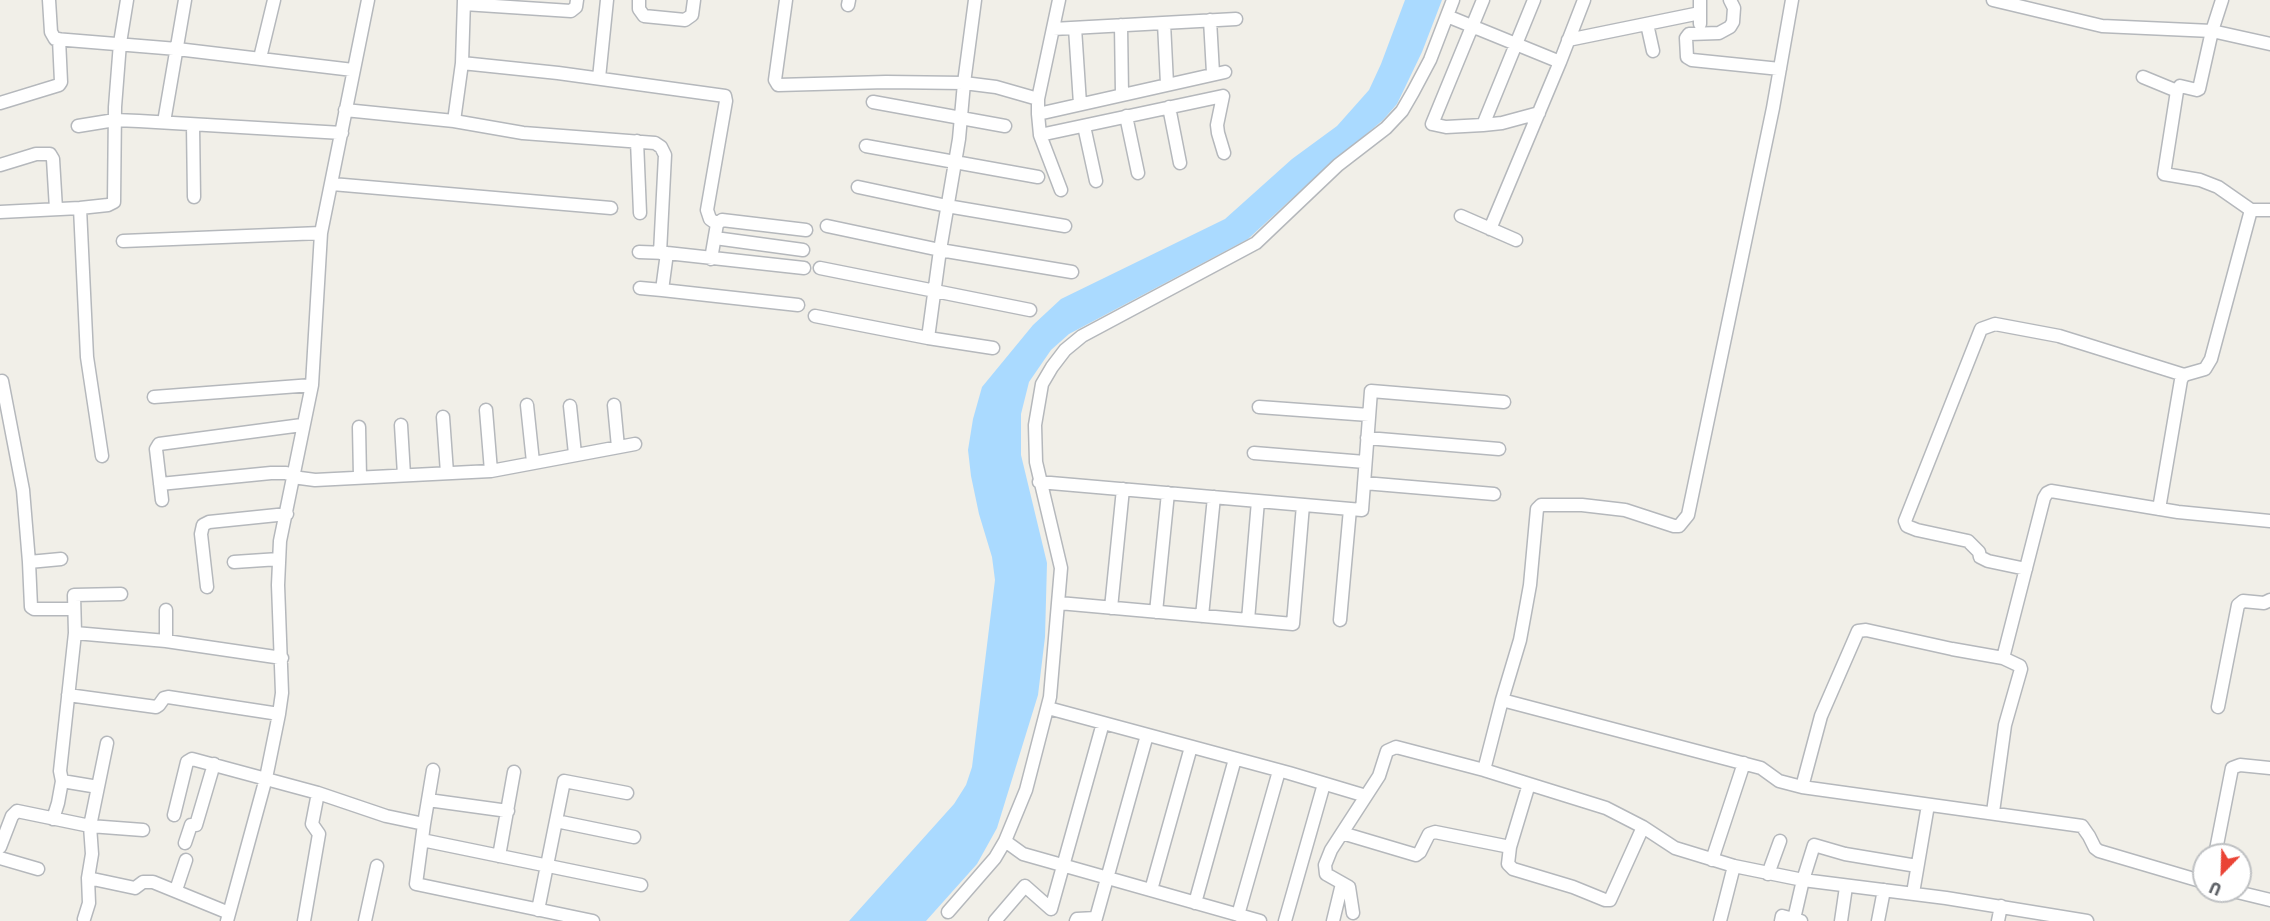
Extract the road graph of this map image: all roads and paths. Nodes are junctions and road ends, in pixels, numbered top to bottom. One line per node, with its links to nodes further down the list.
1 (49, 0): 33 (street)
2 (127, 0): 35 (street)
3 (185, 0): 38 (street)
4 (274, 0): 40 (street)
5 (368, 0): 44 (street)
6 (577, 0): 22 (street)
7 (607, 0): 46 (street)
8 (639, 0): 9 (street)
9 (694, 0)
10 (786, 0): 47 (street)
11 (975, 0): 47 (street)
12 (1059, 0): 31 (street)
13 (1453, 0): 23 (street)
14 (1483, 0): 29 (street)
15 (1534, 0): 36 (street)
16 (1584, 0): 34 (street)
17 (1700, 0): 27 (street)
18 (1731, 0): 43 (street)
19 (1792, 0): 43 (street)
20 (1993, 0): 32 (street)
21 (2222, 0): 32 (street)
22 (464, 2): 41 (street)
23 (1447, 16): 29 (street); 147 (street)
24 (1236, 19): 25 (street)
25 (1210, 20): 26 (street); 48 (street)
26 (1164, 23): 28 (street); 48 (street)
27 (1647, 24): 34 (street); 39 (street)
28 (1121, 25): 30 (street); 50 (street)
29 (1472, 26): 36 (street); 65 (street)
30 (1075, 28): 31 (street); 54 (street)
31 (1053, 29): 51 (street)
32 (2212, 31): 37 (street); 49 (street)
33 (58, 39): 35 (street); 53 (street)
34 (1568, 40): 42 (street)
35 (120, 43): 38 (street); 61 (street)
36 (1516, 44): 42 (street); 65 (street)
37 (2270, 44)
38 (177, 49): 40 (street); 63 (street)
39 (1653, 51)
40 (260, 58): 44 (street)
41 (462, 63): 46 (street); 62 (street)
42 (1560, 63): 58 (street)
43 (1780, 69): 182 (street)
44 (353, 70): 56 (street)
45 (2143, 76): 49 (street)
46 (599, 78): 93 (street)
47 (964, 83): 51 (street); 60 (street)
48 (1167, 84): 50 (street)
49 (2177, 91): 88 (street)
50 (1122, 94): 54 (street)
51 (1038, 99): 57 (street)
52 (873, 102): 60 (street)
53 (0, 103)
54 (1080, 104): 57 (street)
55 (1169, 107): 59 (street); 73 (street); 75 (street)
56 (345, 110): 62 (street); 69 (street)
57 (1038, 114): 70 (street)
58 (1539, 114): 65 (street); 96 (street)
59 (1126, 117): 68 (street); 77 (street)
60 (961, 118): 67 (street); 74 (street)
61 (115, 120): 63 (street); 66 (street); 85 (street)
62 (454, 121): 71 (street)
63 (165, 122): 64 (street)
64 (193, 125): 69 (street); 83 (street)
65 (1483, 125)
66 (78, 126)
67 (1005, 126)
68 (1084, 126): 70 (street); 79 (street)
69 (342, 133): 80 (street)
70 (1040, 135): 82 (street)
71 (637, 141): 91 (street); 105 (street)
72 (866, 146): 74 (street)
73 (1224, 153)
74 (955, 162): 78 (street); 84 (street)
75 (1180, 163)
76 (0, 165): 87 (street)
77 (1138, 173)
78 (1038, 177)
79 (1096, 181)
80 (332, 184): 86 (street); 98 (street)
81 (858, 187): 84 (street)
82 (1061, 190)
83 (194, 197)
84 (947, 206): 95 (street); 103 (street)
85 (80, 208): 87 (street); 139 (street)
86 (611, 208)
87 (56, 209): 90 (street)
88 (2250, 210): 89 (street); 118 (street)
89 (2270, 210)
90 (0, 212)
91 (640, 213)
92 (1461, 216): 96 (street)
93 (717, 224): 97 (street); 99 (street)
94 (827, 226): 103 (street)
95 (1065, 226)
96 (1490, 229): 100 (street)
97 (806, 230)
98 (321, 233): 101 (street); 120 (street)
99 (715, 238): 102 (street); 106 (street)
100 (1516, 240)
101 (123, 241)
102 (804, 250)
103 (940, 250): 109 (street); 112 (street)
104 (639, 252): 105 (street)
105 (663, 253): 106 (street); 111 (street)
106 (711, 259): 107 (street)
107 (804, 268)
108 (820, 268): 112 (street)
109 (1072, 272)
110 (640, 288): 111 (street)
111 (662, 290): 113 (street)
112 (934, 292): 114 (street); 116 (street)
113 (798, 305)
114 (1030, 310)
115 (815, 315): 116 (street)
116 (928, 338): 117 (street)
117 (993, 348)
118 (2184, 375): 158 (street); 165 (street)
119 (2, 381): 163 (street)
120 (312, 385): 121 (street); 130 (street)
121 (154, 396)
122 (1504, 402): 128 (street)
123 (527, 405): 140 (street)
124 (614, 405): 135 (street)
125 (570, 406): 138 (street)
126 (1259, 407): 128 (street)
127 (486, 410): 142 (street)
128 (1369, 415): 133 (street)
129 (443, 417): 143 (street)
130 (302, 425): 144 (street); 149 (street)
131 (401, 425): 145 (street)
132 (359, 427): 146 (street)
133 (1367, 438): 136 (street); 141 (street)
134 (635, 444): 135 (street)
135 (618, 447): 138 (street)
136 (1499, 449)
137 (1254, 453): 141 (street)
138 (575, 454): 140 (street)
139 (102, 456)
140 (533, 462): 142 (street)
141 (1365, 462): 148 (street)
142 (490, 471): 143 (street)
143 (447, 473): 145 (street)
144 (293, 475): 146 (street); 149 (street); 159 (street)
145 (404, 475): 146 (street)
146 (360, 477)
147 (1040, 482): 150 (street); 169 (street)
148 (1364, 483): 152 (street); 157 (street)
149 (160, 484): 154 (street)
150 (1123, 489): 151 (street); 170 (street)
151 (1167, 493): 153 (street); 173 (street)
152 (1494, 494)
153 (1214, 497): 155 (street); 174 (street)
154 (162, 500)
155 (1258, 501): 156 (street); 175 (street)
156 (1303, 505): 157 (street); 175 (street)
157 (1350, 509): 176 (street)
158 (2159, 509): 160 (street); 165 (street)
159 (287, 514): 162 (street); 166 (street)
160 (2270, 521)
161 (61, 559): 163 (street)
162 (279, 559): 164 (street); 180 (street)
163 (29, 562): 171 (street)
164 (234, 562)
165 (2026, 569): 179 (street)
166 (207, 587)
167 (122, 594): 171 (street)
168 (2270, 600): 183 (street)
169 (1059, 603): 170 (street); 184 (street)
170 (1112, 608): 173 (street)
171 (73, 609): 177 (street)
172 (166, 610): 178 (street)
173 (1156, 612): 174 (street)
174 (1202, 616): 175 (street)
175 (1248, 620)
176 (1340, 620)
177 (75, 633): 178 (street); 181 (street)
178 (166, 641): 180 (street)
179 (2003, 657): 203 (street); 210 (street)
180 (282, 658): 185 (street)
181 (68, 694): 185 (street); 199 (street)
182 (1502, 700): 191 (street); 195 (street)
183 (2218, 707)
184 (1048, 708): 186 (street); 221 (street)
185 (279, 714): 198 (street)
186 (1103, 723): 187 (street); 231 (street)
187 (1147, 735): 189 (street); 239 (street)
188 (107, 743): 202 (street)
189 (1191, 747): 190 (street); 246 (street)
190 (1235, 759): 196 (street); 251 (street)
191 (1744, 763): 203 (street); 230 (street)
192 (214, 764): 198 (street); 211 (street); 223 (street)
193 (2270, 768): 224 (street)
194 (433, 770): 207 (street)
195 (1484, 770): 201 (street); 206 (street)
196 (1280, 771): 200 (street); 256 (street)
197 (514, 772): 209 (street)
198 (266, 778): 204 (street); 257 (street)
199 (62, 781): 202 (street); 212 (street)
200 (1324, 784): 206 (street); 267 (street)
201 (1529, 784): 216 (street); 226 (street)
202 (98, 787): 215 (street)
203 (1802, 787): 208 (street)
204 (318, 793): 214 (street); 261 (street)
205 (627, 793): 213 (street)
206 (1366, 796): 218 (street)
207 (428, 800): 209 (street); 214 (street)
208 (1928, 805): 210 (street); 235 (street)
209 (508, 811): 227 (street)
210 (1993, 812): 240 (street)
211 (174, 815)
212 (53, 819): 215 (street); 225 (street)
213 (556, 821): 219 (street); 233 (street)
214 (424, 824): 220 (street)
215 (90, 826): 217 (street); 238 (street)
216 (1642, 827): 226 (street); 230 (street)
217 (143, 830)
218 (1342, 832): 226 (street); 255 (street)
219 (634, 837)
220 (422, 840): 227 (street); 253 (street)
221 (1005, 841): 231 (street); 254 (street)
222 (1780, 842): 237 (street)
223 (185, 843)
224 (2217, 843)
225 (0, 847)
226 (1510, 847)
227 (499, 856): 233 (street)
228 (0, 858): 236 (street)
229 (186, 860): 245 (street)
230 (1712, 860): 234 (street)
231 (1063, 865): 239 (street); 264 (street)
232 (377, 866): 262 (street)
233 (547, 866): 242 (street); 253 (street)
234 (1734, 866): 237 (street); 269 (street)
235 (1917, 866): 241 (street); 248 (street)
236 (38, 869)
237 (1768, 874): 241 (street)
238 (88, 878): 245 (street); 258 (street)
239 (1107, 878): 246 (street); 265 (street)
240 (2192, 878)
241 (1803, 880): 243 (street); 260 (street)
242 (641, 885)
243 (1846, 887): 247 (street); 271 (street)
244 (1341, 888): 268 (street)
245 (177, 890): 257 (street)
246 (1151, 890): 251 (street)
247 (1884, 890): 248 (street); 272 (street)
248 (1913, 893): 252 (street)
249 (2252, 896): 250 (street)
250 (2270, 900)
251 (1195, 903): 256 (street)
252 (2001, 906): 259 (street); 273 (street)
253 (538, 909): 263 (street)
254 (948, 912)
255 (1353, 914)
256 (1238, 915): 266 (street)
257 (228, 917)
258 (84, 919)
259 (2060, 919): 274 (street)
260 (1798, 920): 270 (street)
261 (304, 921)
262 (365, 921)
263 (593, 921)
264 (995, 921)
265 (1076, 921)
266 (1260, 921)
267 (1285, 921)
268 (1333, 921)
269 (1720, 921)
270 (1781, 921)
271 (1841, 921)
272 (1878, 921)
273 (1998, 921)
274 (2087, 921)

